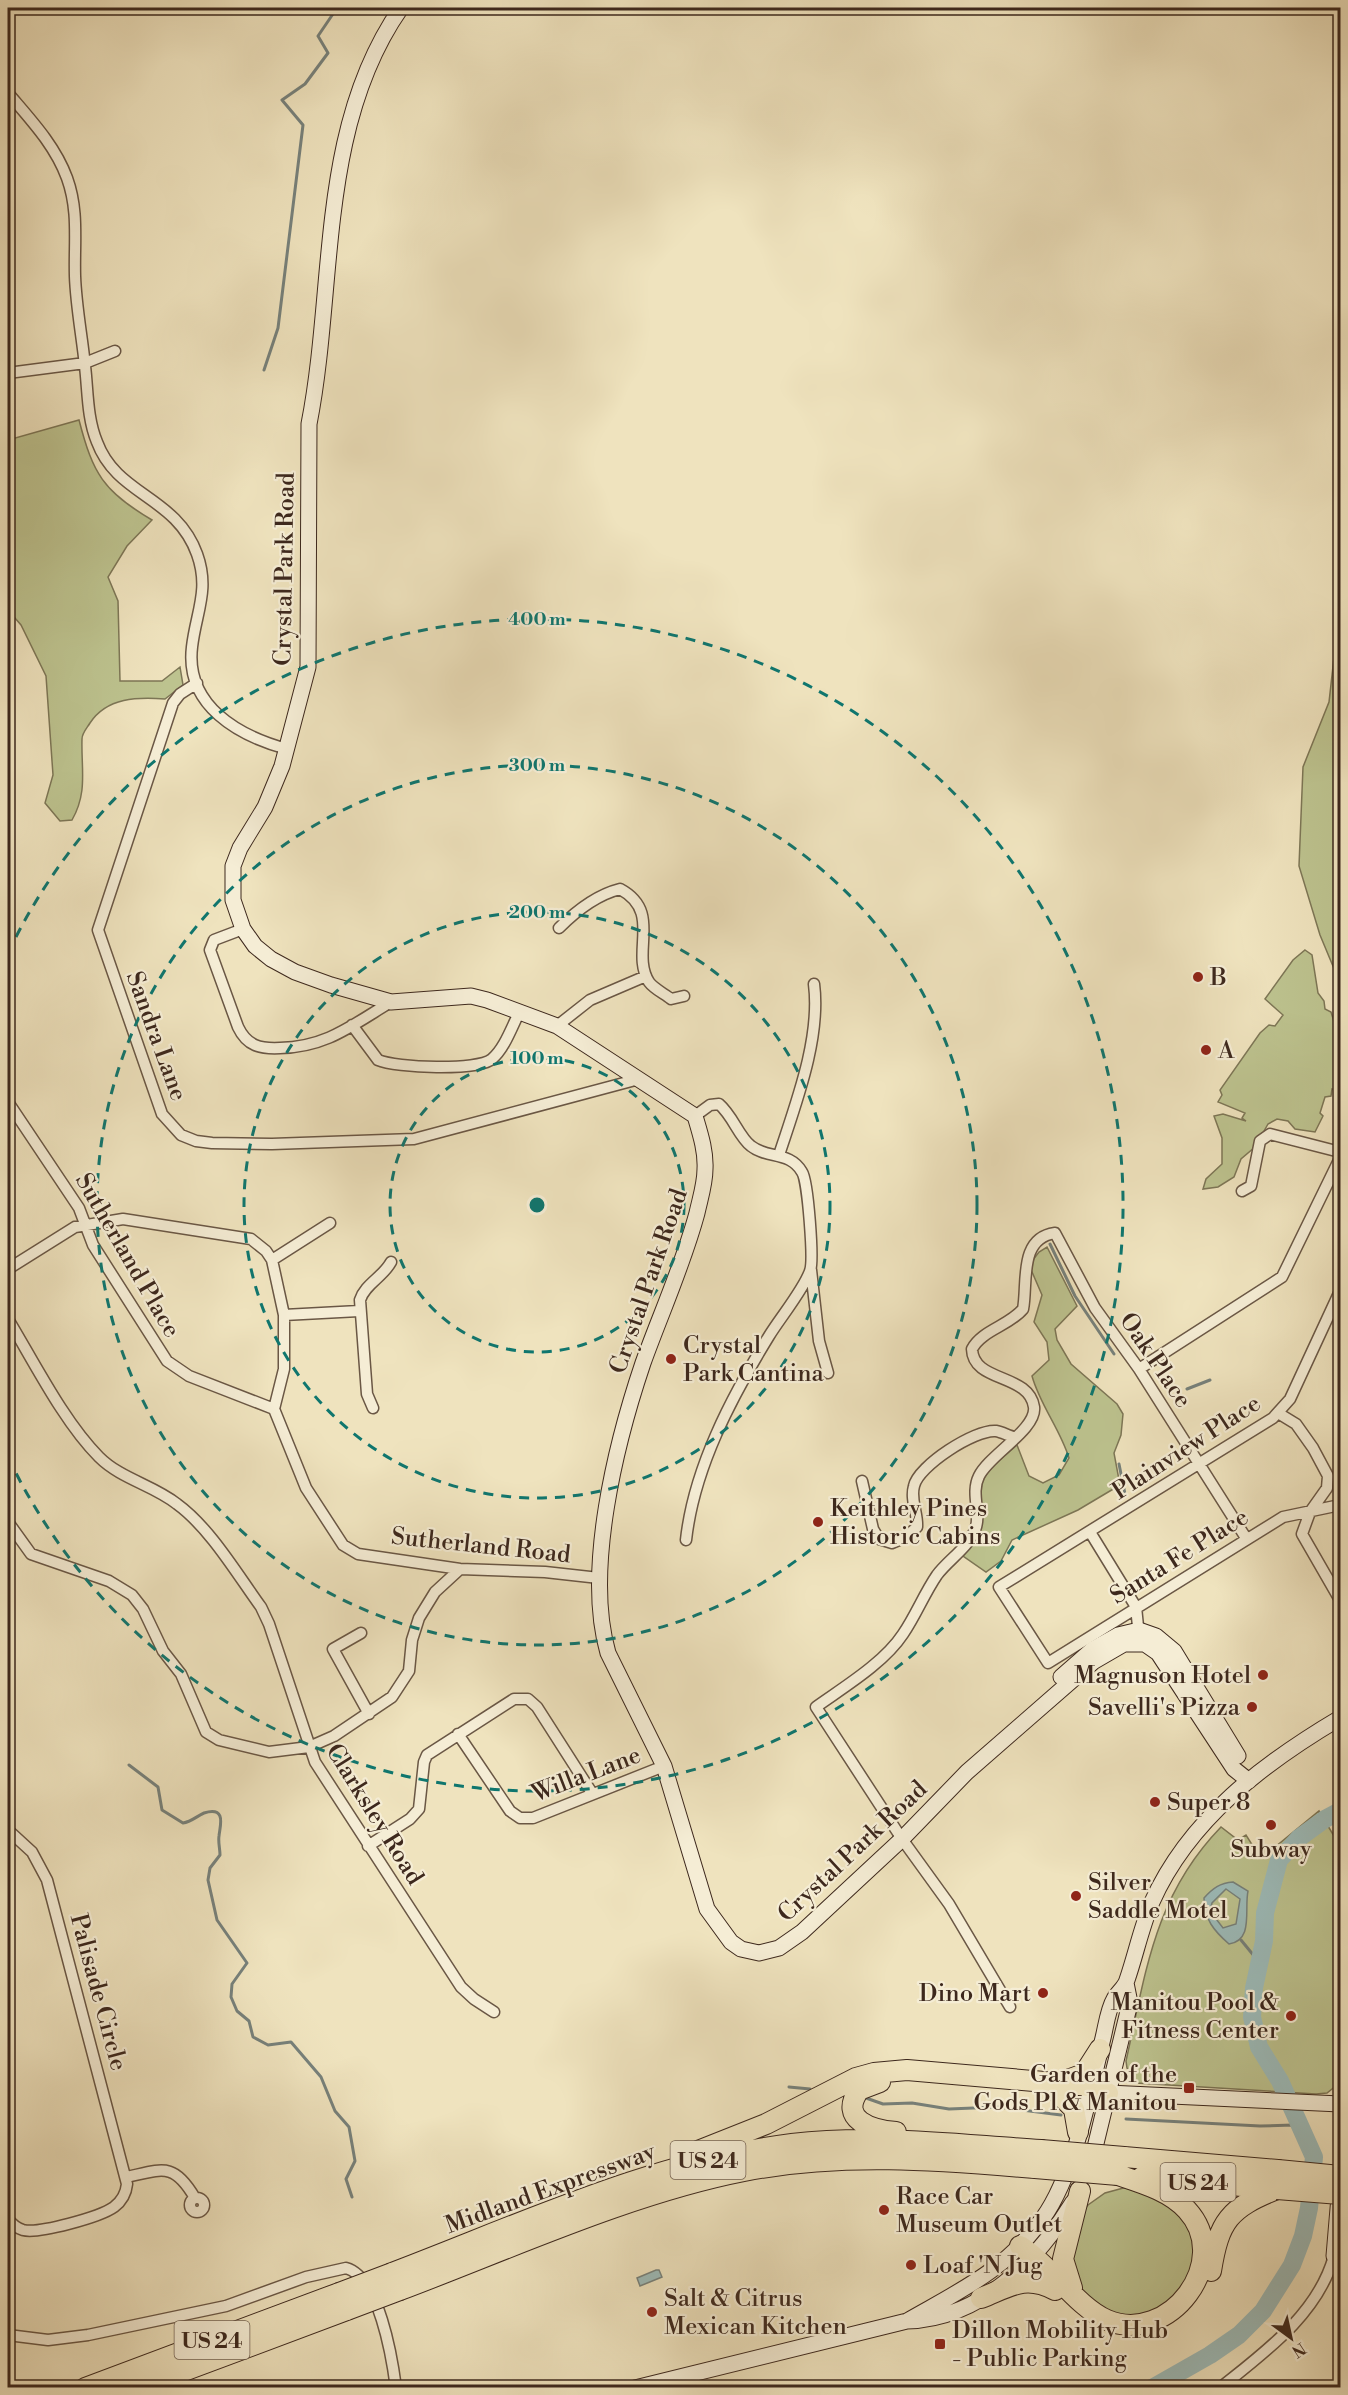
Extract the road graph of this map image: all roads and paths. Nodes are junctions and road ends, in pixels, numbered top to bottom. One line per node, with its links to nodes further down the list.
1 (401, 8): 7 (street, Crystal Park Road)
2 (8, 93): 4 (street)
3 (115, 351): 4 (street)
4 (85, 363): 5 (street); 6 (street)
5 (8, 373)
6 (197, 683): 7 (street); 17 (street, Sandra Lane)
7 (287, 748): 9 (street, Crystal Park Road)
8 (559, 927): 10 (street)
9 (243, 929): 13 (street, Crystal Park Road); 15 (street)
10 (646, 976): 12 (street); 16 (street)
11 (814, 984): 21 (street)
12 (684, 996)
13 (391, 1002): 14 (street, Crystal Park Road); 15 (street)
14 (520, 1011): 15 (street); 16 (street, Crystal Park Road)
15 (352, 1025)
16 (557, 1026): 17 (street, Crystal Park Road)
17 (639, 1079): 19 (street, Crystal Park Road)
18 (8, 1102): 25 (street, Sutherland Place)
19 (695, 1116): 21 (street); 49 (street, Crystal Park Road)
20 (1341, 1152): 23 (street)
21 (779, 1155): 29 (street)
22 (1341, 1158): 34 (street)
23 (1242, 1191)
24 (330, 1223): 26 (street)
25 (87, 1226): 26 (street); 28 (street); 37 (street, Sutherland Place)
26 (272, 1260): 32 (street)
27 (391, 1262): 31 (street)
28 (8, 1269)
29 (811, 1270): 35 (street); 47 (street)
30 (1341, 1291): 38 (street, Plainview Place)
31 (359, 1311): 32 (street); 36 (street)
32 (284, 1315): 37 (street)
33 (8, 1319): 58 (street, Clarksley Road)
34 (1139, 1369): 39 (street, Oak Place); 40 (street, Oak Place)
35 (828, 1372)
36 (373, 1408)
37 (274, 1409): 48 (street, Sutherland Road)
38 (1278, 1413): 40 (street, Plainview Place); 43 (street)
39 (1014, 1437): 41 (street); 63 (street)
40 (1201, 1464): 45 (street, Plainview Place); 46 (street, Oak Place)
41 (862, 1481)
42 (1341, 1505): 43 (street, Santa Fe Place)
43 (1310, 1512): 46 (street, Santa Fe Place); 50 (street)
44 (8, 1522): 58 (street)
45 (1090, 1532): 51 (street); 54 (street, Plainview Place)
46 (1246, 1539): 51 (street, Santa Fe Place)
47 (686, 1540)
48 (460, 1569): 49 (street, Sutherland Road); 55 (street)
49 (599, 1578): 59 (street, Crystal Park Road)
50 (1341, 1600)
51 (1136, 1607): 53 (street); 54 (street, Santa Fe Place)
52 (361, 1633): 55 (street)
53 (1139, 1636): 60 (street); 63 (street, Crystal Park Road)
54 (1048, 1663)
55 (369, 1714): 58 (street)
56 (1341, 1718): 60 (street)
57 (458, 1734): 61 (street, Willa Lane); 61 (street); 64 (street)
58 (309, 1747): 64 (street, Clarksley Road)
59 (664, 1766): 61 (street, Willa Lane); 63 (street, Crystal Park Road)
60 (1249, 1781): 67 (street)
61 (592, 1792)
62 (8, 1830): 78 (street, Palisade Circle)
63 (902, 1839): 65 (street)
64 (368, 1846): 66 (street, Clarksley Road)
65 (1010, 2007)
66 (494, 2012)
67 (1109, 2052): 68 (highway); 69 (street); 70 (street)
68 (1055, 2089): 69 (highway); 73 (highway); 74 (highway); 83 (highway)
69 (1096, 2091): 70 (street); 72 (street); 73 (street)
70 (1150, 2094): 71 (street); 72 (street)
71 (1341, 2104)
72 (1100, 2126): 80 (street)
73 (1078, 2132): 85 (street)
74 (993, 2147): 75 (highway, Midland Expressway / US 24); 83 (highway, Midland Expressway / US 24)
75 (1038, 2159): 76 (highway, Midland Expressway / US 24, bridge); 87 (highway, Midland Expressway / US 24)
76 (1121, 2166): 79 (highway, Midland Expressway / US 24); 88 (highway)
77 (1341, 2174): 79 (highway, Midland Expressway / US 24, bridge); 86 (street)
78 (127, 2178): 82 (street); 84 (street)
79 (1277, 2179): 81 (highway, Midland Expressway / US 24, bridge); 88 (highway)
80 (1080, 2190): 85 (street); 88 (highway)
81 (1341, 2194)
82 (195, 2198)
83 (543, 2215): 87 (highway, Midland Expressway / US 24)
84 (8, 2219)
85 (1028, 2255): 88 (highway); 89 (street); 91 (street)
86 (1337, 2257): 97 (street)
87 (396, 2282): 90 (highway, Midland Expressway / US 24, bridge)
88 (1064, 2292): 89 (highway)
89 (981, 2298): 91 (street)
90 (343, 2302): 93 (highway, Midland Expressway / US 24); 94 (highway, Midland Expressway / US 24)
91 (907, 2321): 96 (street)
92 (8, 2335): 95 (street)
93 (85, 2388)
94 (138, 2388)
95 (396, 2388)
96 (635, 2388)
97 (1220, 2388)

